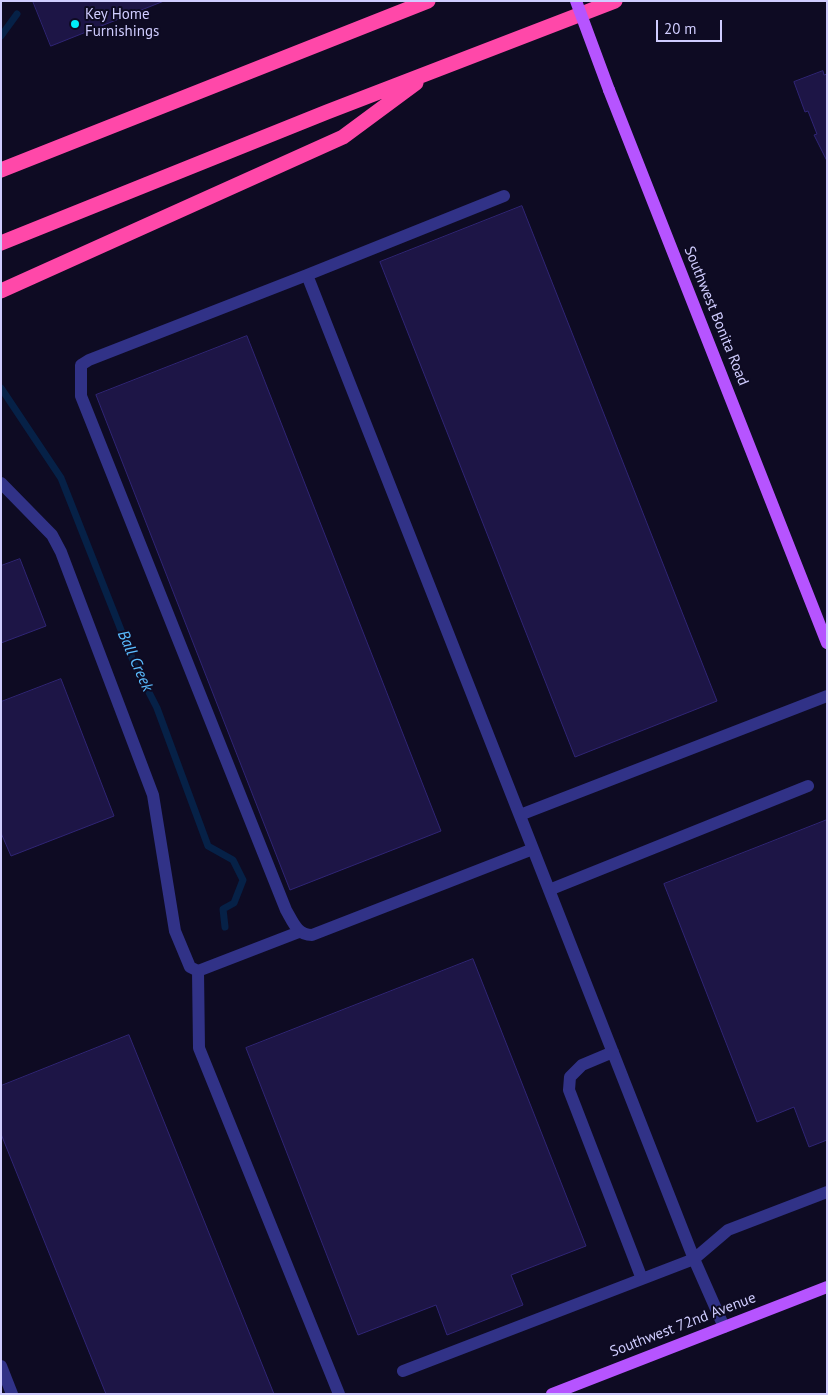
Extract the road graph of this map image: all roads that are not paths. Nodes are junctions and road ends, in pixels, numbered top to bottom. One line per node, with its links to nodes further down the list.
1 (428, 1): 5 (highway)
2 (576, 1): 11 (main road, Southwest Bonita Road, bridge)
3 (615, 1): 4 (highway)
4 (431, 72): 7 (highway); 9 (highway)
5 (1, 170)
6 (504, 196): 8 (lane)
7 (1, 242)
8 (307, 274): 14 (lane); 17 (lane)
9 (1, 291)
10 (1, 483): 18 (lane)
11 (827, 643)
12 (827, 696): 14 (lane)
13 (808, 786): 16 (lane)
14 (520, 815): 15 (lane)
15 (534, 849): 16 (lane); 17 (lane)
16 (549, 890): 19 (lane)
17 (299, 932): 18 (lane)
18 (198, 971): 28 (lane)
19 (613, 1052): 21 (lane); 22 (lane)
20 (827, 1192): 21 (lane)
21 (694, 1259): 22 (lane); 24 (lane)
22 (642, 1279): 26 (lane)
23 (827, 1287): 24 (main road, Southwest 72nd Avenue)
24 (724, 1327): 29 (main road, Southwest 72nd Avenue)
25 (1, 1366): 27 (lane)
26 (402, 1371)
27 (12, 1394)
28 (339, 1394)
29 (552, 1394)

